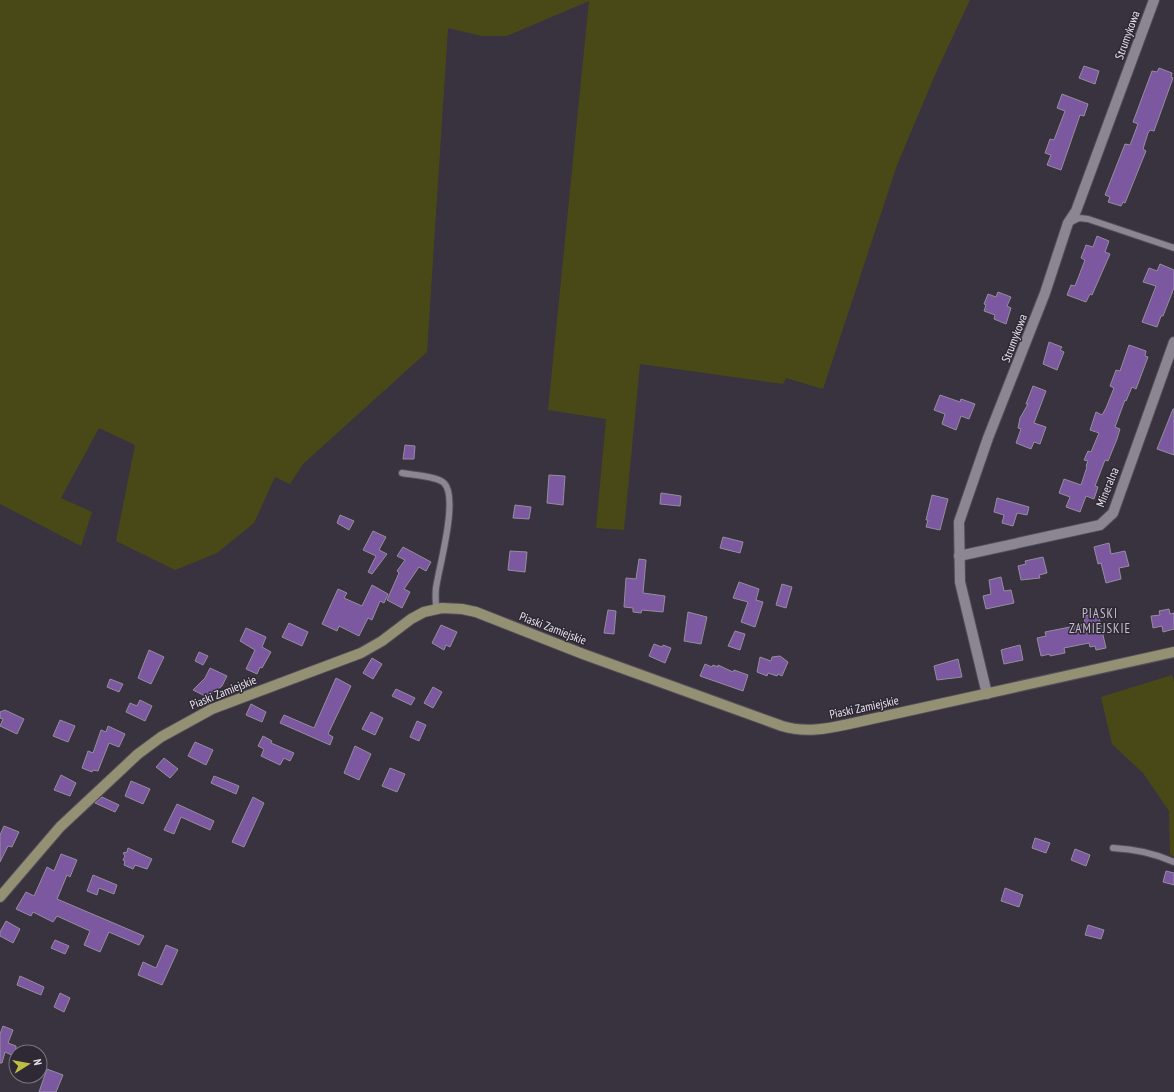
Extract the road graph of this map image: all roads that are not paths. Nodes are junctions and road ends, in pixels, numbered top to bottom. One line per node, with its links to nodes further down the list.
1 (1154, 0): 2 (street, Strumykowa)
2 (1068, 223): 3 (lane); 6 (street, Strumykowa)
3 (1174, 248)
4 (1174, 342): 6 (street, Mineralna)
5 (402, 473): 7 (lane)
6 (959, 556): 9 (street, Strumykowa)
7 (436, 609): 9 (street, Piaski Zamiejskie); 12 (street, Piaski Zamiejskie)
8 (1174, 652): 9 (street, Piaski Zamiejskie)
9 (987, 694)
10 (1113, 848): 11 (lane)
11 (1174, 862)
12 (0, 898)

